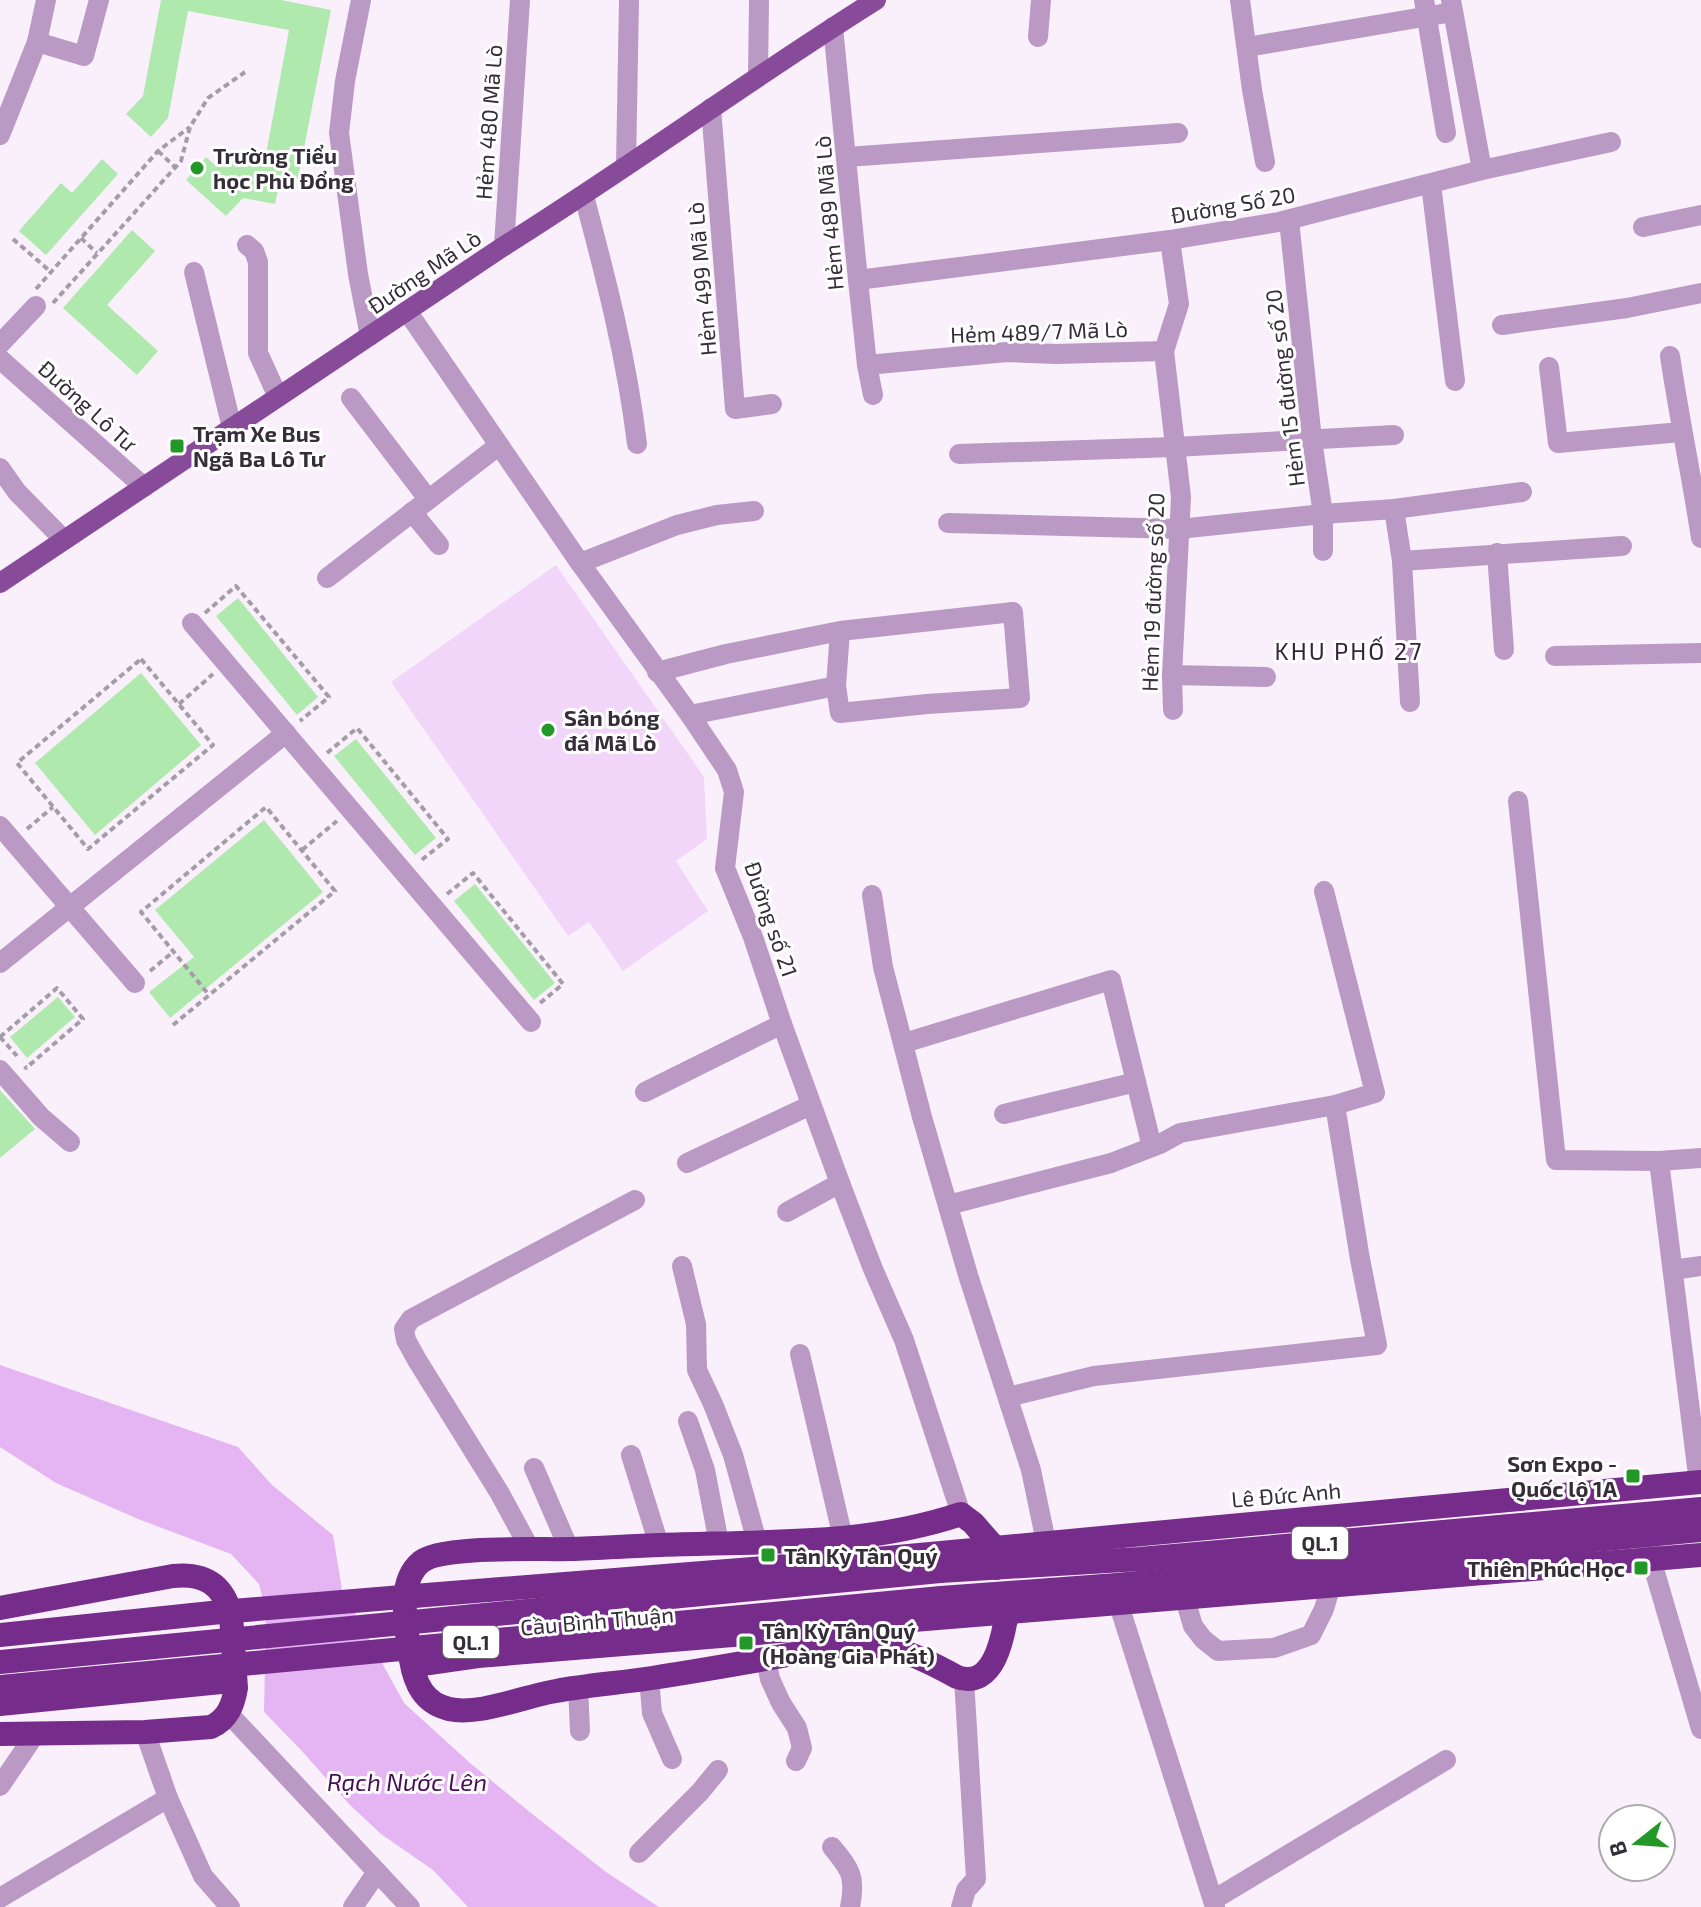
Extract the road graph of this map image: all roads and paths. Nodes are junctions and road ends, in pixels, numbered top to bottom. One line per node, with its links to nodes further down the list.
1 (46, 0): 14 (street)
2 (99, 0): 14 (street)
3 (361, 0): 48 (street)
4 (520, 0): 39 (street, Hẻm 480 Mã Lò)
5 (629, 0): 27 (street)
6 (759, 0): 17 (street)
7 (876, 0): 12 (main road, Đường Mã Lò)
8 (1041, 0): 13 (street)
9 (1240, 0): 15 (street)
10 (1452, 6): 11 (street); 29 (street)
11 (1425, 8): 15 (street); 21 (street)
12 (833, 27): 17 (main road, Đường Mã Lò); 25 (street, Hẻm 489 Mã Lò)
13 (1038, 37)
14 (37, 42): 22 (street)
15 (1247, 47): 26 (street)
16 (245, 72): 19 (path)
17 (758, 77): 18 (main road, Đường Mã Lò)
18 (711, 108): 27 (main road, Đường Mã Lò); 59 (street, Hẻm 499 Mã Lò)
19 (190, 127): 24 (path); 28 (path)
20 (1178, 133): 25 (street)
21 (1446, 133)
22 (0, 135)
23 (1611, 142): 29 (street, Đường Số 20)
24 (158, 151): 28 (path); 35 (path)
25 (847, 157): 43 (street, Hẻm 489 Mã Lò)
26 (1265, 162)
27 (626, 166): 31 (main road, Đường Mã Lò)
28 (175, 167): 40 (path)
29 (1482, 170): 30 (street, Đường Số 20)
30 (1431, 184): 33 (street, Đường Số 20); 55 (street)
31 (584, 196): 39 (main road, Đường Mã Lò); 64 (street)
32 (1701, 215): 34 (street)
33 (1289, 220): 37 (street, Đường Số 20); 63 (street, Hẻm 15 đường số 20)
34 (1643, 227)
35 (81, 238): 40 (path); 41 (path)
36 (13, 239): 41 (path)
37 (1170, 240): 43 (street, Đường Số 20); 50 (street, Hẻm 19 đường số 20)
38 (247, 245): 57 (street)
39 (504, 246): 46 (main road, Đường Mã Lò)
40 (97, 254): 45 (path)
41 (51, 272): 45 (path)
42 (194, 272): 60 (street)
43 (858, 280): 53 (street, Hẻm 489 Mã Lò)
44 (1701, 293): 47 (street)
45 (41, 301): 49 (street)
46 (407, 311): 48 (main road, Đường Mã Lò); 65 (street, Đường số 21)
47 (1502, 325)
48 (370, 336): 57 (main road, Đường Mã Lò)
49 (0, 344)
50 (1164, 351): 53 (street, Hẻm 489/7 Mã Lò); 66 (street, Hẻm 19 đường số 20)
51 (1670, 356): 61 (street)
52 (0, 359): 69 (street, Đường Lô Tư)
53 (867, 365): 56 (street, Hẻm 489 Mã Lò)
54 (1549, 367): 61 (street)
55 (1455, 381)
56 (873, 395)
57 (278, 397): 60 (main road, Đường Mã Lò)
58 (351, 398): 71 (street)
59 (772, 404)
60 (232, 428): 69 (main road, Đường Mã Lò)
61 (1681, 432): 77 (street)
62 (1394, 435): 63 (street)
63 (1312, 440): 66 (street); 74 (street, Hẻm 15 đường số 20)
64 (637, 444)
65 (498, 446): 71 (street); 84 (street, Đường số 21)
66 (1175, 447): 67 (street); 76 (street, Hẻm 19 đường số 20)
67 (959, 454)
68 (0, 468): 78 (street)
69 (144, 487): 78 (main road, Đường Mã Lò)
70 (1522, 492): 72 (street)
71 (420, 505): 79 (street); 85 (street)
72 (1394, 509): 74 (street); 83 (street)
73 (754, 511): 84 (street)
74 (1323, 514): 76 (street); 81 (street, Hẻm 15 đường số 20)
75 (948, 523): 76 (street)
76 (1179, 529): 94 (street, Hẻm 19 đường số 20)
77 (1701, 538)
78 (64, 540): 86 (main road, Đường Mã Lò)
79 (439, 545)
80 (1622, 546): 82 (street)
81 (1323, 551)
82 (1497, 553): 83 (street); 89 (street)
83 (1402, 561): 97 (street)
84 (580, 563): 93 (street, Đường số 21)
85 (327, 578)
86 (0, 583)
87 (192, 623): 92 (street); 101 (path)
88 (840, 631): 93 (street); 96 (street); 96 (street)
89 (1504, 650)
90 (1701, 653): 91 (street)
91 (1555, 656)
92 (227, 663): 98 (path); 101 (street)
93 (657, 672): 100 (street, Đường số 21)
94 (1172, 675): 95 (street); 99 (street, Hẻm 19 đường số 20)
95 (1266, 677)
96 (836, 686): 100 (street)
97 (1410, 702)
98 (179, 704): 98 (path)
99 (1173, 710)
100 (690, 715): 117 (street, Đường số 21)
101 (286, 733): 102 (street); 111 (street)
102 (313, 765): 104 (street); 107 (path)
103 (1518, 801): 130 (street)
104 (351, 809): 106 (path); 107 (street)
105 (0, 826): 111 (street)
106 (302, 850): 112 (path); 115 (path)
107 (405, 873): 110 (street)
108 (1324, 891): 125 (street)
109 (872, 895): 120 (street)
110 (433, 906): 116 (street); 116 (path)
111 (70, 907): 113 (street); 114 (street)
112 (173, 952): 114 (path); 115 (path)
113 (0, 963)
114 (135, 983)
115 (209, 995): 118 (path)
116 (528, 1018)
117 (782, 1024): 123 (street); 124 (street, Đường số 21)
118 (173, 1025)
119 (0, 1037): 119 (path)
120 (904, 1043): 122 (street); 134 (street)
121 (0, 1070): 127 (street)
122 (1136, 1082): 126 (street); 128 (street)
123 (645, 1092)
124 (811, 1105): 131 (street); 132 (street, Đường số 21)
125 (1335, 1105): 128 (street); 140 (street)
126 (1004, 1114)
127 (70, 1142)
128 (1152, 1147): 134 (street)
129 (1701, 1158): 130 (street)
130 (1659, 1161): 138 (street)
131 (687, 1163)
132 (840, 1183): 135 (street); 146 (street, Đường số 21)
133 (635, 1200): 154 (street)
134 (948, 1205): 140 (street)
135 (787, 1212)
136 (682, 1266): 149 (street)
137 (1701, 1266): 138 (street)
138 (1673, 1270): 144 (street)
139 (800, 1354): 148 (street)
140 (1008, 1397): 150 (street)
141 (688, 1421): 151 (street)
142 (631, 1455): 152 (street)
143 (534, 1468): 155 (street)
144 (1700, 1482): 150 (highway, Lê Đức Anh / QL.1)
145 (1701, 1509): 157 (highway, Lê Đức Anh / QL.1)
146 (961, 1514): 148 (highway); 157 (highway)
147 (1701, 1530): 153 (highway, QL.1)
148 (843, 1538): 149 (highway)
149 (757, 1542): 151 (highway)
150 (1046, 1542): 157 (highway, Lê Đức Anh / QL.1)
151 (719, 1543): 152 (highway)
152 (659, 1545): 155 (highway)
153 (1650, 1547): 156 (highway, QL.1); 159 (highway, QL.1); 175 (street)
154 (530, 1549): 155 (highway); 172 (highway)
155 (569, 1549)
156 (1701, 1555)
157 (995, 1557): 158 (highway, Lê Đức Anh / QL.1); 160 (highway, Lê Đức Anh / QL.1)
158 (876, 1559): 166 (highway, Cầu Bình Thuận / QL.1, bridge)
159 (1490, 1560): 161 (highway, QL.1); 162 (highway, QL.1)
160 (940, 1571): 168 (highway, Cầu Bình Thuận / QL.1, bridge)
161 (1331, 1585): 163 (highway, QL.1); 163 (street)
162 (1117, 1593): 163 (highway, QL.1); 165 (highway, QL.1); 171 (highway, Cầu Bình Thuận / QL.1, bridge); 190 (street)
163 (1185, 1599)
164 (0, 1608): 174 (highway)
165 (1007, 1613): 170 (highway); 173 (highway, Cầu Bình Thuận / QL.1)
166 (0, 1635)
167 (766, 1659): 169 (highway); 170 (highway); 182 (street)
168 (0, 1662)
169 (649, 1678): 172 (highway); 180 (street)
170 (964, 1679): 195 (street)
171 (0, 1687)
172 (578, 1687): 176 (street)
173 (0, 1704)
174 (228, 1713): 177 (highway); 188 (street)
175 (1701, 1729)
176 (580, 1731)
177 (145, 1732): 178 (highway); 185 (street)
178 (36, 1733): 179 (highway); 184 (street)
179 (0, 1734)
180 (672, 1759)
181 (1446, 1760): 190 (street)
182 (796, 1761)
183 (718, 1770): 187 (street)
184 (0, 1786)
185 (168, 1798): 189 (street); 191 (street)
186 (832, 1847): 194 (street)
187 (639, 1853)
188 (377, 1872): 192 (street); 193 (street)
189 (0, 1898)
190 (1214, 1904)
191 (230, 1907)
192 (353, 1907)
193 (410, 1907)
194 (850, 1907)
195 (961, 1907)

